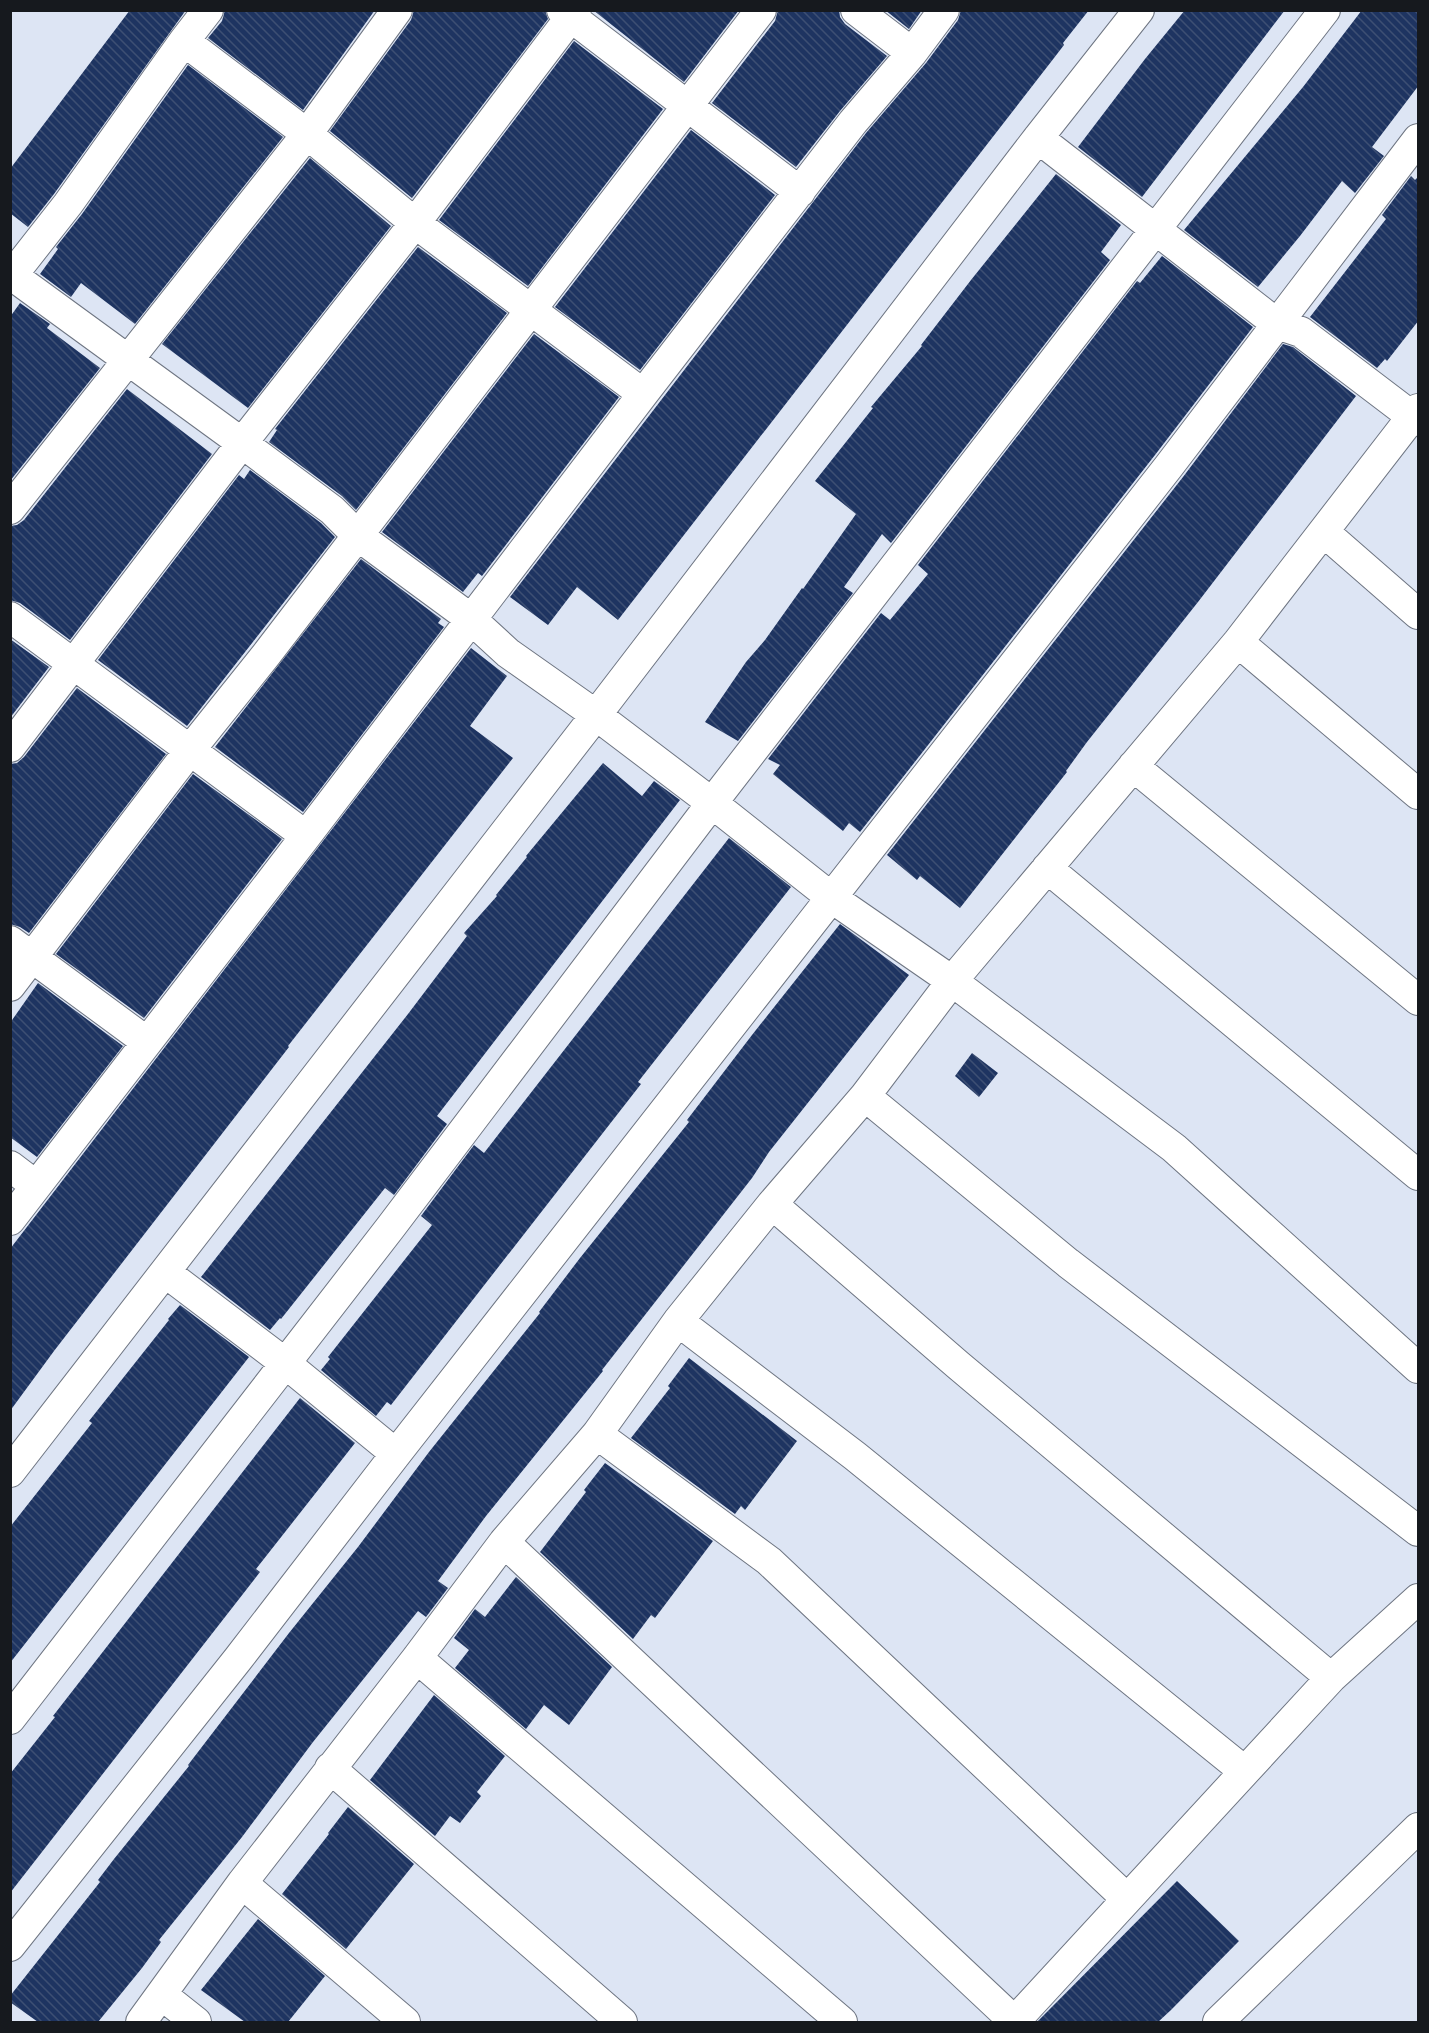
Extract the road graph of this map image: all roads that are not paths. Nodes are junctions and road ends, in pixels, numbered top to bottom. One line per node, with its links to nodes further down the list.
1 (208, 10): 9 (street)
2 (398, 10): 12 (street)
3 (761, 10): 11 (street)
4 (856, 10): 10 (street)
5 (944, 10): 10 (street)
6 (1139, 10): 13 (street)
7 (1324, 10): 17 (street)
8 (570, 13): 11 (street); 16 (street)
9 (184, 41): 12 (street); 18 (street)
10 (912, 53): 15 (street)
11 (687, 105): 15 (street); 19 (street)
12 (307, 134): 16 (street); 21 (street)
13 (1038, 138): 17 (street); 33 (street)
14 (1419, 139): 20 (street)
15 (800, 192): 22 (street)
16 (415, 223): 19 (street); 24 (street)
17 (1156, 229): 20 (street); 38 (street)
18 (11, 277): 21 (street)
19 (531, 310): 22 (street); 27 (street)
20 (1277, 324): 23 (street); 41 (street)
21 (129, 360): 24 (street); 25 (street)
22 (643, 394): 30 (street)
23 (1417, 415): 26 (street)
24 (242, 442): 27 (street); 32 (street)
25 (10, 509)
26 (1324, 532): 28 (street); 31 (street)
27 (357, 535): 30 (street); 35 (street)
28 (1419, 614)
29 (10, 617): 32 (street)
30 (471, 619): 33 (street); 39 (street)
31 (1238, 642): 36 (street); 37 (street)
32 (72, 664): 34 (street); 35 (street)
33 (596, 715): 38 (street); 53 (street)
34 (10, 747)
35 (190, 750): 39 (street); 42 (street)
36 (1133, 766): 40 (street); 45 (street)
37 (1419, 794)
38 (712, 803): 41 (street); 55 (street)
39 (306, 836): 46 (street)
40 (1047, 868): 43 (street); 49 (street)
41 (832, 898): 43 (street); 58 (street)
42 (22, 950): 44 (street); 46 (street)
43 (952, 981): 47 (street); 56 (street)
44 (10, 986)
45 (1419, 1000)
46 (147, 1042): 50 (street)
47 (865, 1096): 51 (street); 60 (street)
48 (10, 1166): 50 (street)
49 (1419, 1175)
50 (36, 1185): 52 (street)
51 (772, 1204): 54 (street); 64 (street)
52 (10, 1220)
53 (165, 1272): 55 (street); 59 (street)
54 (678, 1321): 57 (street); 67 (street)
55 (285, 1363): 58 (street); 65 (street)
56 (1419, 1368)
57 (597, 1434): 61 (street); 70 (street)
58 (396, 1454): 71 (street)
59 (10, 1472)
60 (1419, 1531)
61 (504, 1542): 63 (street); 78 (street)
62 (1419, 1599): 64 (street)
63 (417, 1658): 66 (street); 77 (street)
64 (1331, 1678): 67 (street)
65 (10, 1719)
66 (330, 1768): 69 (street); 76 (street)
67 (1244, 1771): 70 (street)
68 (1419, 1828): 79 (street)
69 (242, 1883): 72 (street); 75 (street)
70 (1126, 1899): 78 (street)
71 (10, 1946)
72 (162, 1995): 73 (street); 74 (street)
73 (141, 2022)
74 (196, 2022)
75 (405, 2022)
76 (622, 2022)
77 (842, 2022)
78 (1014, 2022)
79 (1218, 2022)

